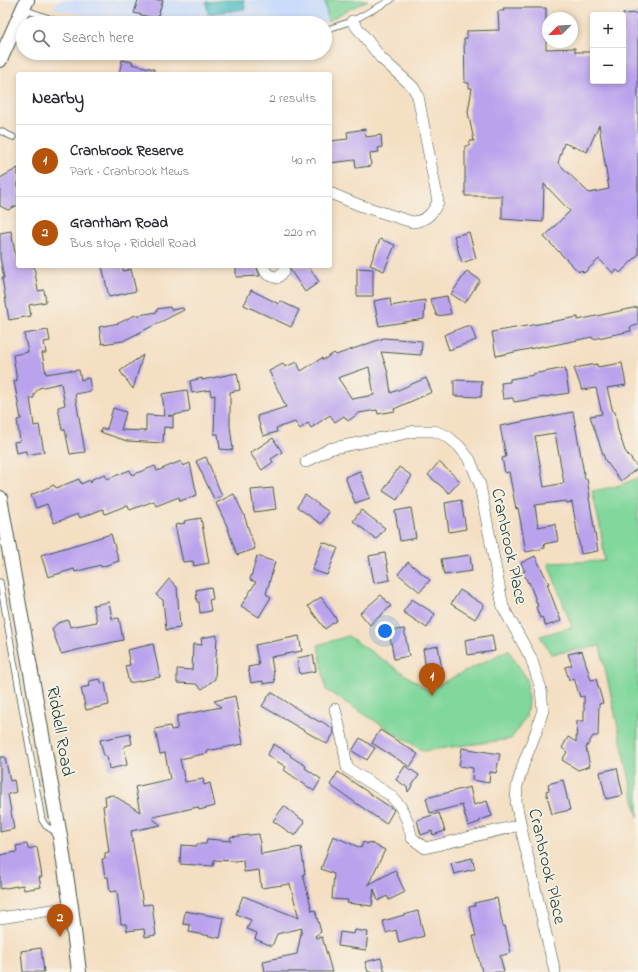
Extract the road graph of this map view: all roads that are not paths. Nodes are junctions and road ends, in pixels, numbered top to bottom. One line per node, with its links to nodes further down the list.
1 (391, 0): 5 (lane)
2 (25, 5): 3 (street); 4 (lane)
3 (20, 16)
4 (48, 16)
5 (352, 21): 7 (lane); 11 (street)
6 (16, 25): 8 (street)
7 (332, 28)
8 (0, 60)
9 (0, 130): 10 (lane)
10 (13, 137)
11 (333, 197)
12 (264, 268): 13 (street)
13 (284, 271)
14 (306, 462): 18 (street, Cranbrook Place)
15 (0, 498): 19 (street, Riddell Road)
16 (0, 582): 19 (lane)
17 (335, 709): 18 (street)
18 (520, 825): 23 (street, Cranbrook Place)
19 (60, 836): 20 (street, Riddell Road)
20 (71, 907): 21 (street); 22 (street, Riddell Road)
21 (0, 918)
22 (79, 972)
23 (555, 972)

